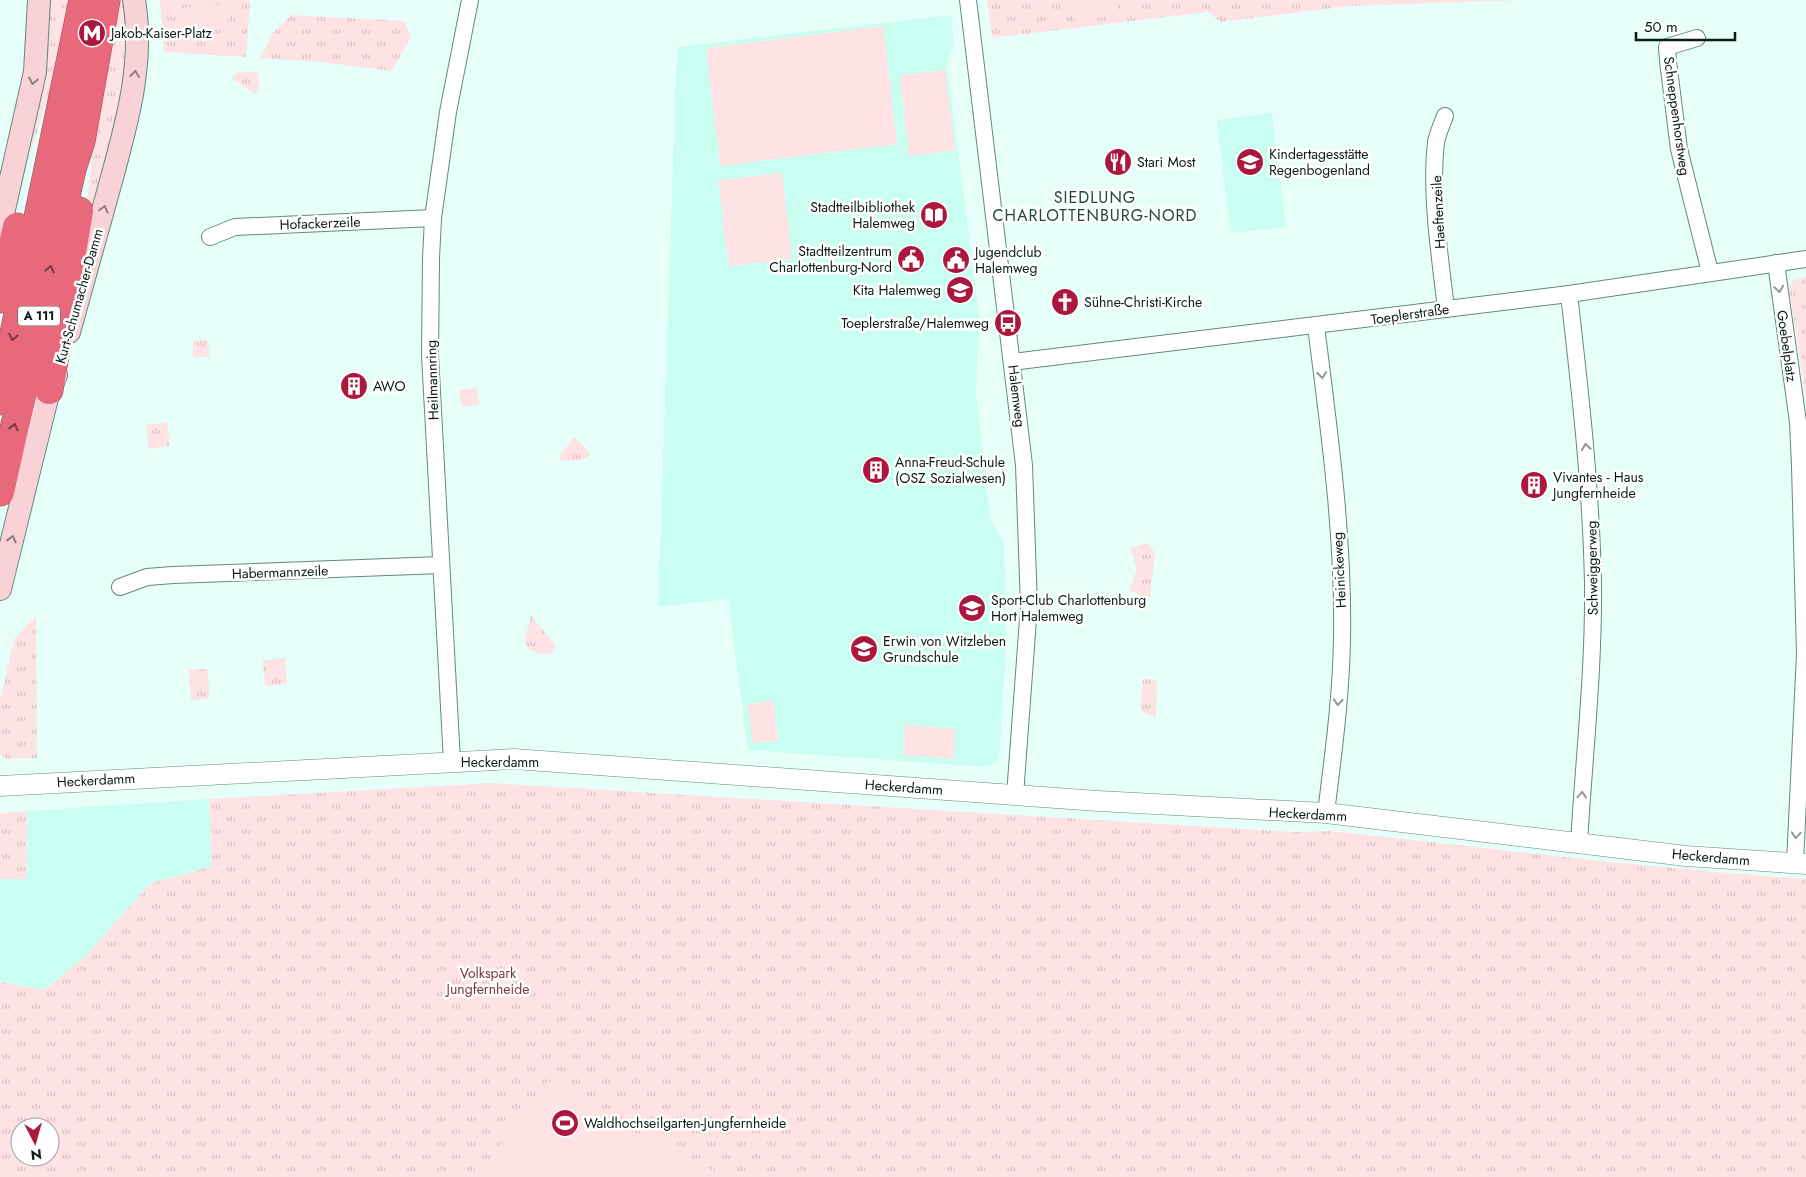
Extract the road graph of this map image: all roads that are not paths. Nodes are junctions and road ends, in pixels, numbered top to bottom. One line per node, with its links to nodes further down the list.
1 (39, 0): 11 (main road, one-way to 11)
2 (134, 0): 21 (main road, Kurt-Schumacher-Damm, one-way to 2)
3 (470, 0): 10 (street, Heilmannring)
4 (968, 0): 20 (street, Halemweg)
5 (96, 14): 8 (highway, A 111); 9 (highway, A 111)
6 (1696, 38): 15 (street, Schneppenhorstweg)
7 (1445, 116): 18 (street, Haeftenzeile)
8 (81, 141): 21 (highway); 24 (highway, A 111, one-way to 8)
9 (50, 152): 17 (highway); 22 (highway, A 111, one-way to 22)
10 (433, 218): 12 (street, Hofackerzeile); 25 (street, Heilmannring)
11 (0, 227)
12 (210, 237)
13 (1806, 259): 14 (street, Toeplerstraße)
14 (1776, 263): 15 (street, Toeplerstraße); 23 (street, Goebelplatz, one-way to 23)
15 (1710, 272): 16 (street, Toeplerstraße)
16 (1569, 294): 18 (street, Toeplerstraße); 32 (street, Schweiggerweg, one-way to 16)
17 (0, 299)
18 (1446, 309): 19 (street, Toeplerstraße)
19 (1316, 326): 20 (street, Toeplerstraße); 31 (street, Heinickeweg, one-way to 31)
20 (1012, 362): 30 (street, Halemweg)
21 (50, 390): 27 (main road, Kurt-Schumacher-Damm, one-way to 21)
22 (0, 401)
23 (1802, 422): 33 (street, Goebelplatz, one-way to 33)
24 (0, 492)
25 (441, 565): 26 (street, Habermannzeile); 28 (street, Heilmannring)
26 (120, 587)
27 (0, 589)
28 (452, 762): 29 (street, Heckerdamm); 30 (street, Heckerdamm)
29 (0, 786)
30 (1015, 795): 31 (street, Heckerdamm)
31 (1326, 814): 32 (street, Heckerdamm)
32 (1579, 843): 33 (street, Heckerdamm)
33 (1800, 864)

